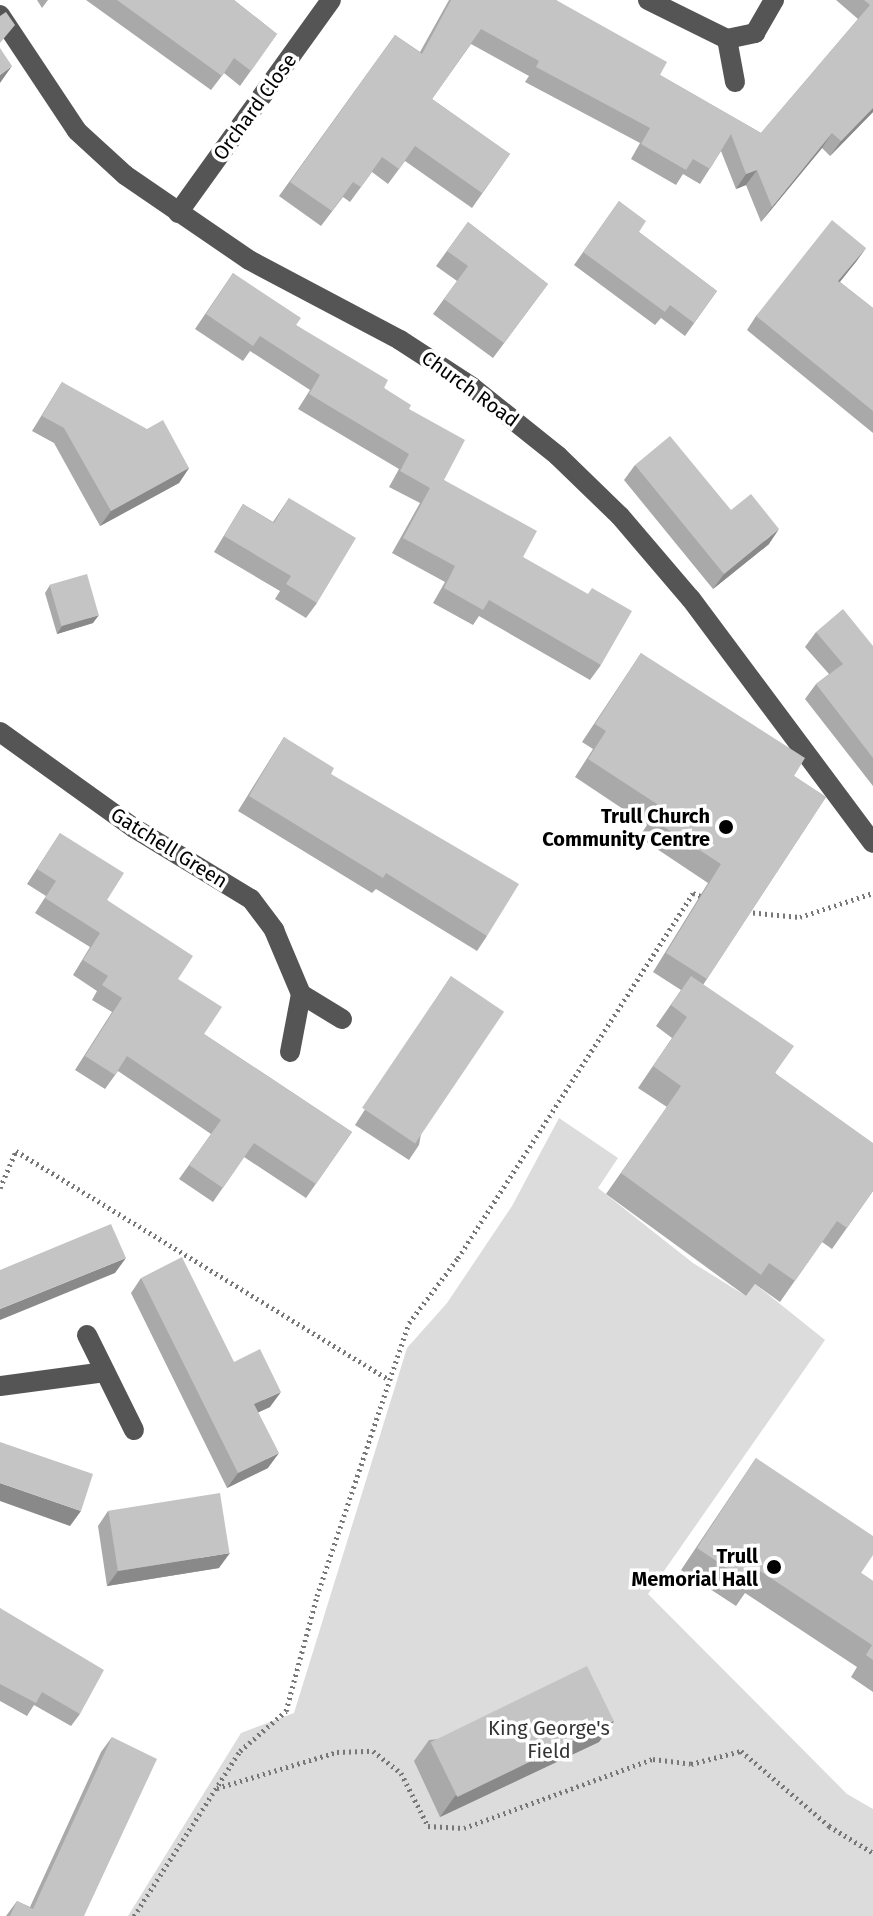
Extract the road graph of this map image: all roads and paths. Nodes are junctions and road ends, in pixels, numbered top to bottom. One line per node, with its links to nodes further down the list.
1 (331, 0): 7 (street, Orchard Close)
2 (648, 0): 5 (street)
3 (774, 0): 5 (street)
4 (0, 15): 7 (street, Church Road)
5 (727, 39): 6 (street)
6 (735, 82)
7 (178, 213): 9 (street, Church Road)
8 (0, 732): 13 (street, Gatchell Green)
9 (873, 843)
10 (873, 893): 12 (path)
11 (717, 902): 19 (path)
12 (742, 911)
13 (301, 994): 14 (street); 15 (street)
14 (342, 1019)
15 (290, 1052)
16 (0, 1188): 19 (path)
17 (87, 1335): 18 (street)
18 (105, 1372): 20 (street); 21 (street)
19 (387, 1378): 22 (path)
20 (0, 1386)
21 (134, 1430)
22 (216, 1789): 23 (path); 24 (path)
23 (873, 1853)
24 (134, 1916)

